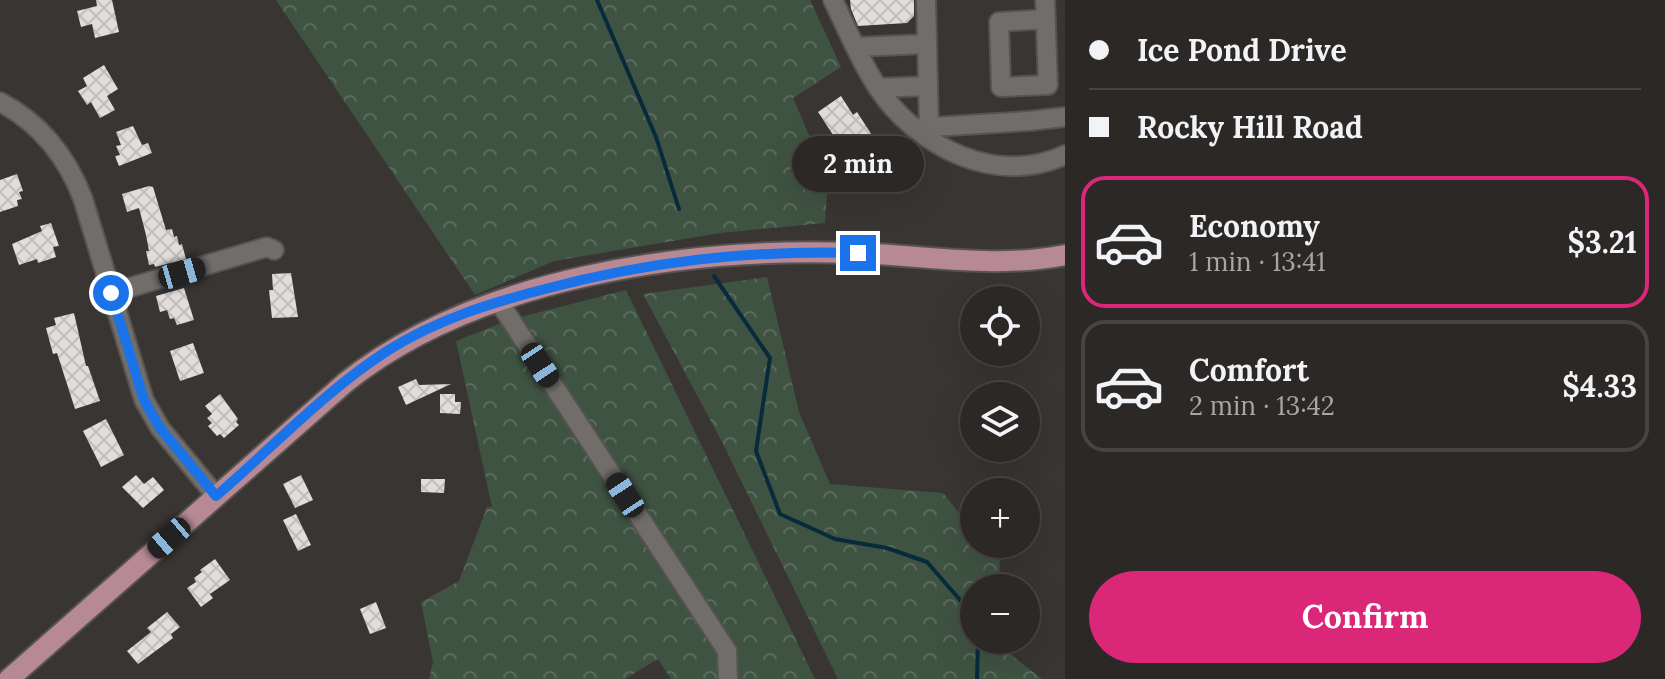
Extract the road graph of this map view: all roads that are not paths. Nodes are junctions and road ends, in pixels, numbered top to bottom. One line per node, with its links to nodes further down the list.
1 (833, 0): 6 (street)
2 (926, 0): 5 (street)
3 (1045, 0): 4 (street)
4 (1046, 19)
5 (927, 44): 6 (street); 7 (street)
6 (856, 47): 8 (street)
7 (928, 86): 8 (street); 11 (street)
8 (878, 88): 11 (street)
9 (0, 102): 15 (street)
10 (1065, 117): 11 (street)
11 (923, 127): 12 (street)
12 (1065, 155)
13 (274, 250): 15 (street)
14 (1065, 255): 16 (main road)
15 (111, 293): 17 (street)
16 (499, 302): 17 (main road); 19 (street)
17 (216, 496): 18 (main road)
18 (9, 679)
19 (728, 679)

